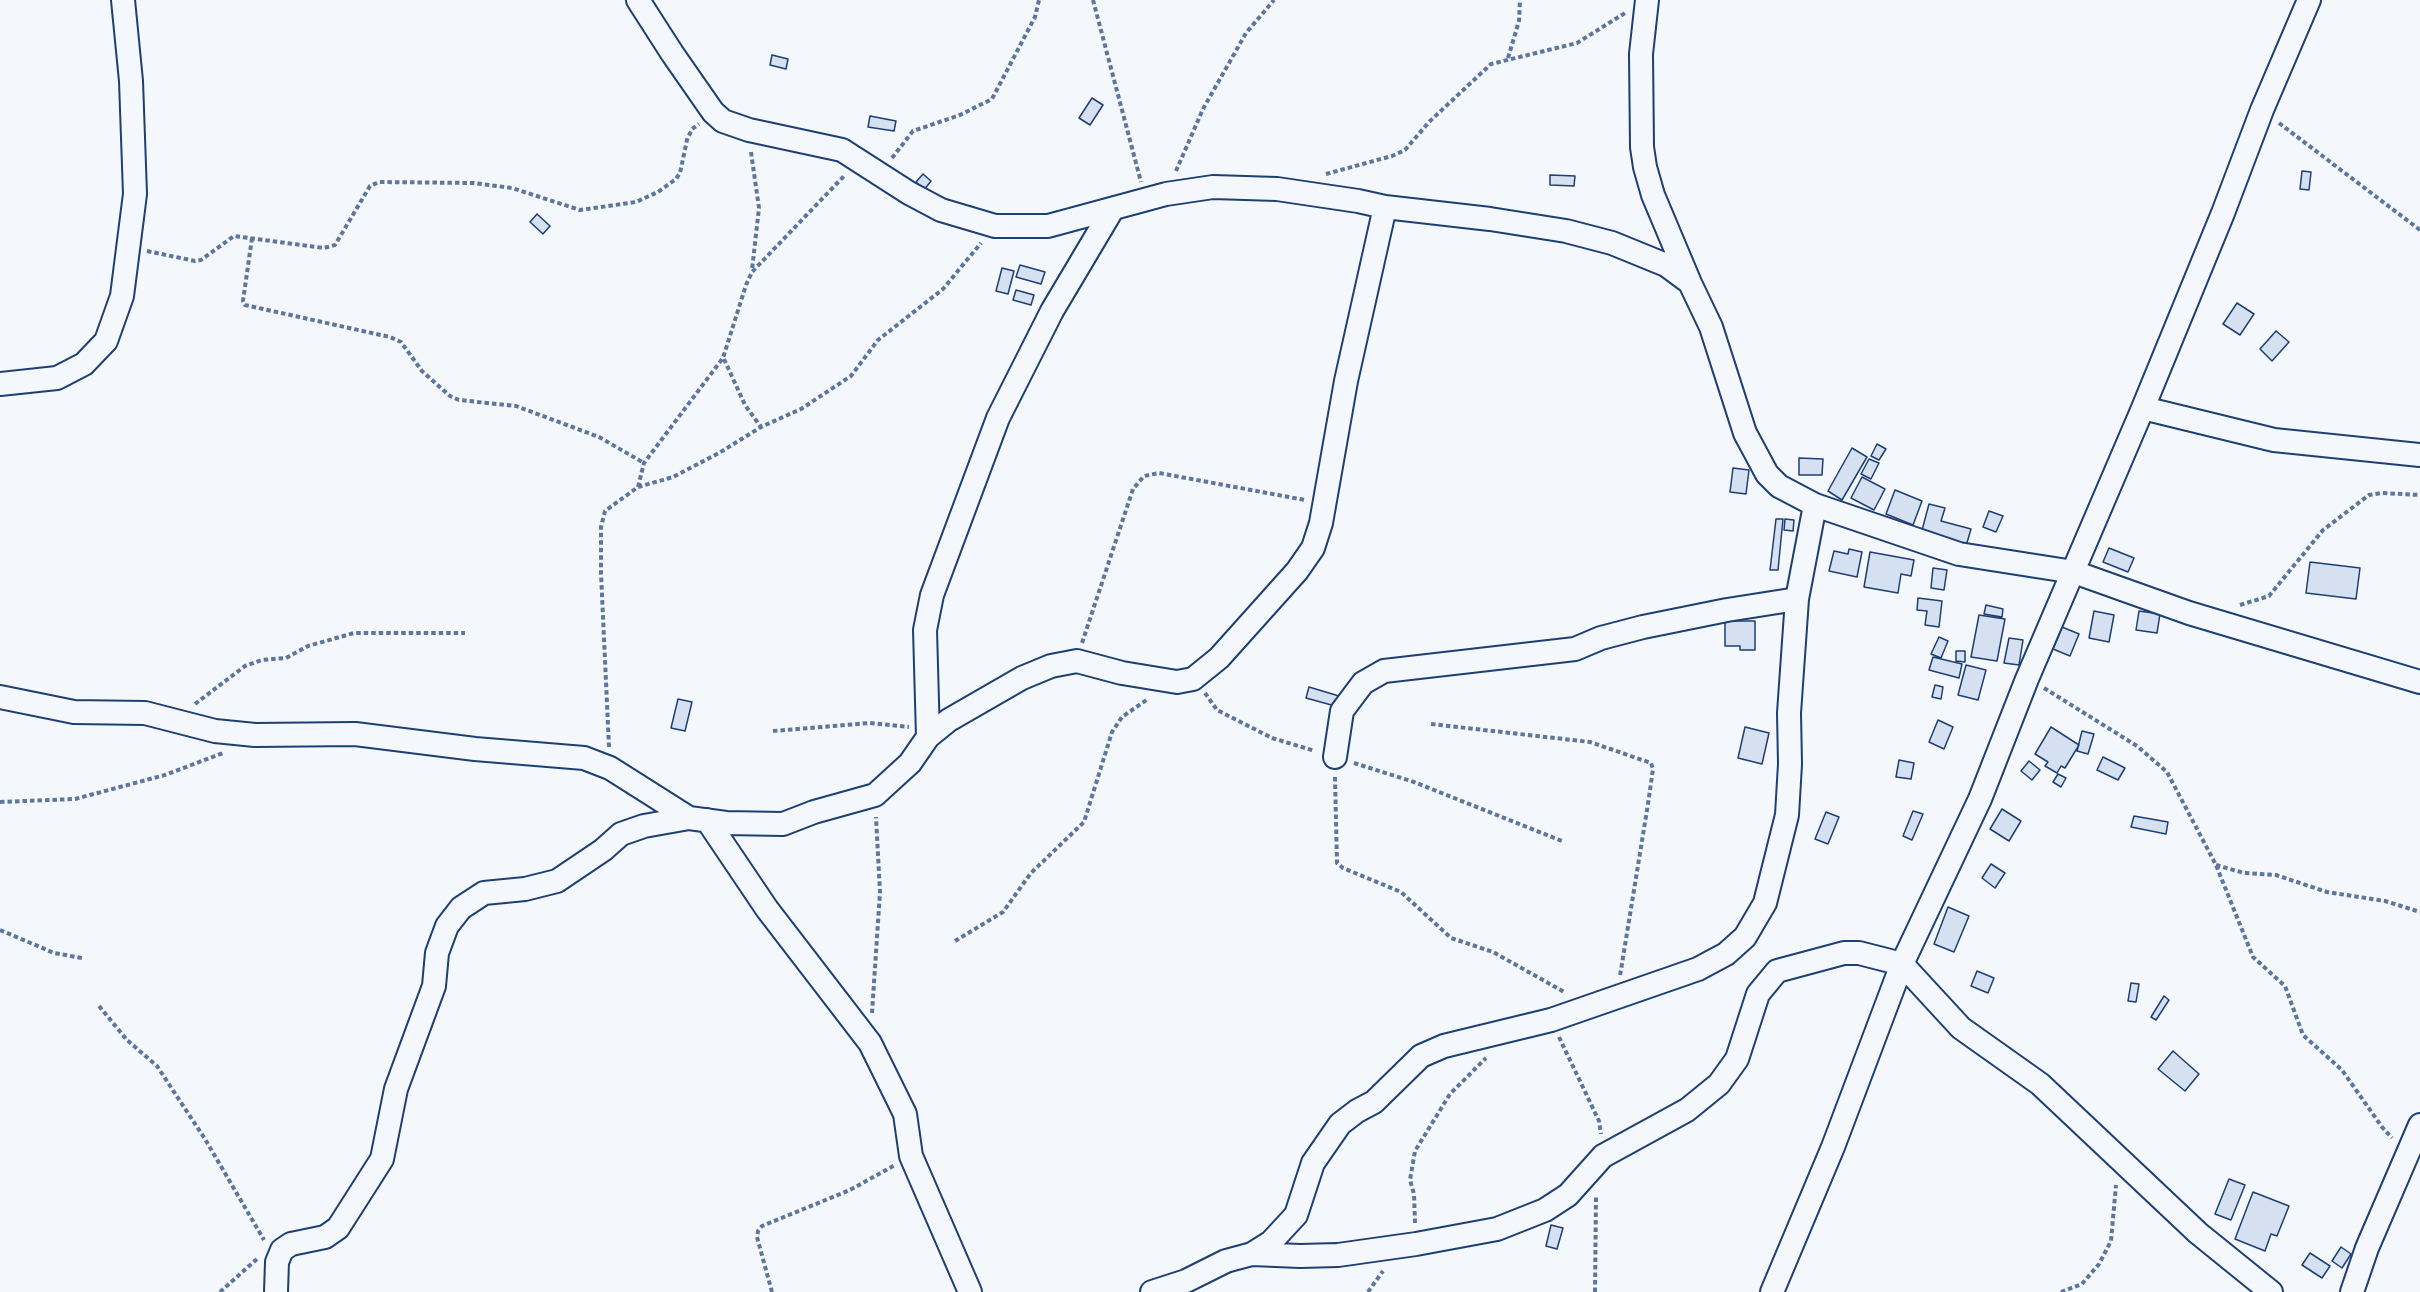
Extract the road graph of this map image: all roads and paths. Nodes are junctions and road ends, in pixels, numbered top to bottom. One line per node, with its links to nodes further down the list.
1 (123, 0): 22 (street)
2 (638, 0): 11 (street)
3 (1039, 0): 14 (path)
4 (1093, 0): 16 (path)
5 (1274, 0): 16 (path)
6 (1520, 0): 9 (path)
7 (2309, 0): 10 (street)
8 (1640, 3): 9 (path); 24 (street)
9 (1508, 58): 15 (path)
10 (2262, 110): 20 (path); 27 (street)
11 (714, 112): 12 (street); 21 (path)
12 (749, 130): 13 (street); 23 (path)
13 (859, 160): 14 (street); 23 (path)
14 (881, 173): 19 (street)
15 (1319, 176)
16 (1156, 197): 17 (street); 18 (street)
17 (1385, 207): 24 (street); 33 (street)
18 (1112, 210): 19 (street); 47 (street)
19 (995, 226): 28 (path)
20 (2420, 230)
21 (252, 238): 22 (path); 30 (path)
22 (129, 247): 26 (street)
23 (752, 272): 25 (path)
24 (1690, 283): 34 (street)
25 (723, 358): 28 (path); 30 (path)
26 (0, 384)
27 (2143, 408): 29 (street); 35 (street)
28 (761, 427): 31 (path)
29 (2420, 455)
30 (644, 463): 31 (path)
31 (638, 487): 50 (path)
32 (2420, 495): 37 (path)
33 (1324, 503): 39 (path); 41 (street)
34 (1815, 505): 35 (street); 36 (street)
35 (2074, 572): 40 (street); 42 (street)
36 (1797, 599): 49 (street); 61 (street)
37 (2230, 606)
38 (465, 633): 44 (path)
39 (1077, 661): 41 (street); 47 (street)
40 (2027, 679): 55 (path); 60 (street)
41 (1185, 680): 49 (path); 58 (path)
42 (2419, 680)
43 (0, 697): 50 (street)
44 (189, 706)
45 (1431, 724): 61 (path)
46 (773, 731): 47 (path)
47 (928, 733): 51 (street)
48 (227, 751): 52 (path)
49 (1335, 758): 54 (path); 63 (path)
50 (610, 768): 53 (street)
51 (875, 795): 53 (street); 65 (path)
52 (0, 802)
53 (698, 819): 65 (street); 74 (street)
54 (1562, 842)
55 (2216, 866): 56 (path); 68 (path)
56 (2420, 912)
57 (0, 930): 59 (path)
58 (955, 941)
59 (82, 958)
60 (1902, 964): 70 (street); 71 (street); 81 (street)
61 (1617, 997): 63 (street)
62 (99, 1006): 74 (path)
63 (1590, 1007): 64 (street)
64 (1551, 1020): 71 (path); 73 (street)
65 (870, 1043): 69 (street)
66 (1492, 1053): 72 (path)
67 (2420, 1125): 68 (street)
68 (2408, 1153): 84 (street)
69 (911, 1156): 77 (path); 78 (street)
70 (2118, 1156): 82 (path); 83 (street)
71 (1600, 1159): 72 (street); 80 (path)
72 (1416, 1244): 73 (street)
73 (1252, 1254): 79 (street)
74 (273, 1255): 75 (path); 76 (street)
75 (220, 1292)
76 (276, 1292)
77 (772, 1292)
78 (970, 1292)
79 (1152, 1292)
80 (1595, 1292)
81 (1772, 1292)
82 (2061, 1292)
83 (2271, 1292)
84 (2352, 1292)

